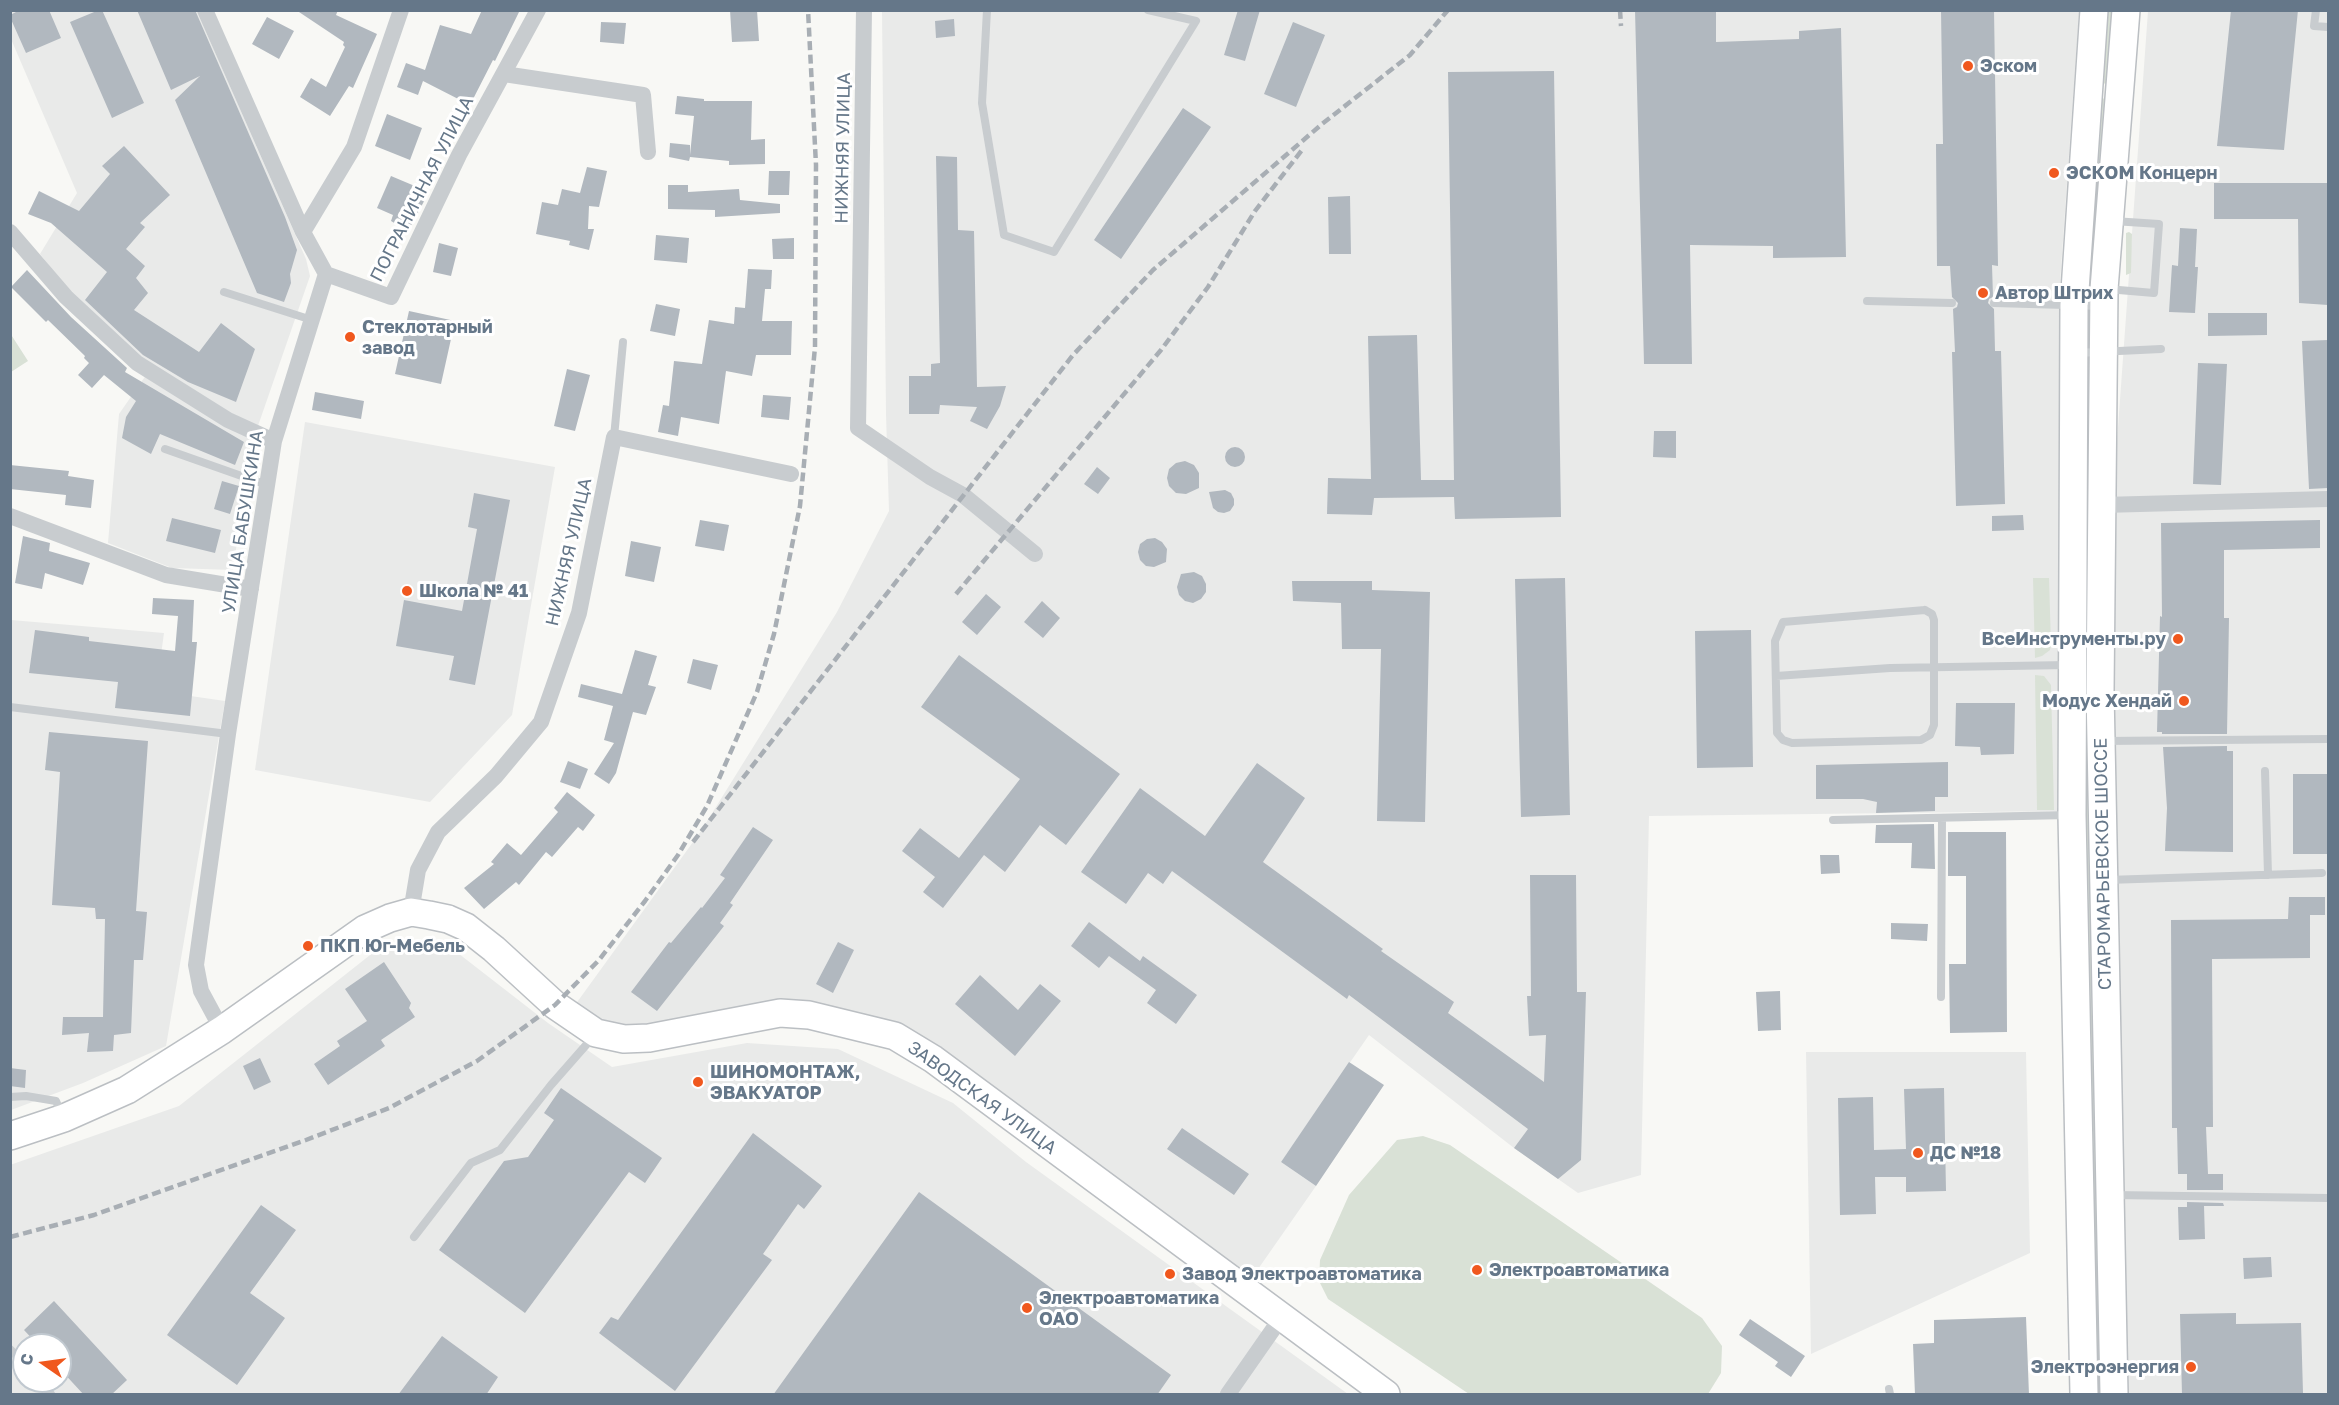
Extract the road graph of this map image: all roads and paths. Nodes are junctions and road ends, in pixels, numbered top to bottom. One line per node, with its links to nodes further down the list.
1 (206, 10): 15 (street)
2 (401, 10): 15 (street)
3 (538, 10): 11 (street, ПОГРАНИЧНАЯ УЛИЦА)
4 (864, 10): 36 (street, НИЖНЯЯ УЛИЦА)
5 (987, 10): 6 (lane)
6 (1148, 10)
7 (2094, 10): 22 (main road, СТАРОМАРЬЕВСКОЕ ШОССЕ)
8 (2126, 10): 13 (main road, СТАРОМАРЬЕВСКОЕ ШОССЕ)
9 (2316, 10): 10 (lane)
10 (2328, 27)
11 (504, 74): 12 (street); 16 (street, ПОГРАНИЧНАЯ УЛИЦА)
12 (648, 152)
13 (2110, 220): 18 (main road, СТАРОМАРЬЕВСКОЕ ШОССЕ); 18 (lane)
14 (10, 232): 29 (street)
15 (303, 232): 16 (street)
16 (326, 274): 23 (street, УЛИЦА БАБУШКИНА)
17 (224, 292): 23 (lane)
18 (2104, 298): 22 (lane); 26 (main road, СТАРОМАРЬЕВСКОЕ ШОССЕ)
19 (1866, 301): 20 (lane)
20 (1953, 303)
21 (1994, 303): 22 (lane)
22 (2074, 305): 27 (main road, СТАРОМАРЬЕВСКОЕ ШОССЕ)
23 (312, 320): 29 (street, УЛИЦА БАБУШКИНА)
24 (623, 342): 28 (lane)
25 (2160, 349): 26 (lane)
26 (2103, 351): 27 (lane); 34 (main road, СТАРОМАРЬЕВСКОЕ ШОССЕ)
27 (2074, 353): 38 (main road, СТАРОМАРЬЕВСКОЕ ШОССЕ)
28 (614, 437): 31 (street); 52 (street, НИЖНЯЯ УЛИЦА)
29 (274, 441): 32 (street, УЛИЦА БАБУШКИНА)
30 (165, 449): 32 (lane)
31 (791, 474)
32 (267, 485): 37 (street, УЛИЦА БАБУШКИНА)
33 (2328, 499): 34 (street)
34 (2102, 505): 44 (main road, СТАРОМАРЬЕВСКОЕ ШОССЕ)
35 (10, 516): 37 (street)
36 (1035, 554)
37 (251, 589): 42 (street, УЛИЦА БАБУШКИНА)
38 (2072, 664): 39 (lane); 46 (main road, СТАРОМАРЬЕВСКОЕ ШОССЕ)
39 (1935, 667): 40 (lane); 40 (lane); 40 (lane)
40 (1776, 676)
41 (10, 707): 42 (lane)
42 (228, 734): 54 (street, УЛИЦА БАБУШКИНА)
43 (2328, 739): 44 (lane)
44 (2100, 741): 51 (main road, СТАРОМАРЬЕВСКОЕ ШОССЕ)
45 (2265, 771): 50 (lane)
46 (2072, 815): 47 (lane); 65 (main road, СТАРОМАРЬЕВСКОЕ ШОССЕ)
47 (1942, 818): 48 (lane); 53 (lane)
48 (1833, 820)
49 (2322, 873): 50 (lane)
50 (2268, 875): 51 (lane)
51 (2103, 880): 59 (main road, СТАРОМАРЬЕВСКОЕ ШОССЕ)
52 (411, 912): 54 (main road); 55 (main road, ЗАВОДСКАЯ УЛИЦА)
53 (1941, 997)
54 (222, 1030): 57 (main road)
55 (596, 1033): 61 (lane); 62 (main road, ЗАВОДСКАЯ УЛИЦА)
56 (10, 1097): 57 (lane)
57 (64, 1118): 58 (main road)
58 (10, 1136)
59 (2110, 1195): 60 (lane); 66 (main road, СТАРОМАРЬЕВСКОЕ ШОССЕ)
60 (2328, 1198)
61 (414, 1237)
62 (1281, 1318): 63 (street); 64 (main road, ЗАВОДСКАЯ УЛИЦА)
63 (1228, 1395)
64 (1386, 1395)
65 (2084, 1395)
66 (2114, 1395)

